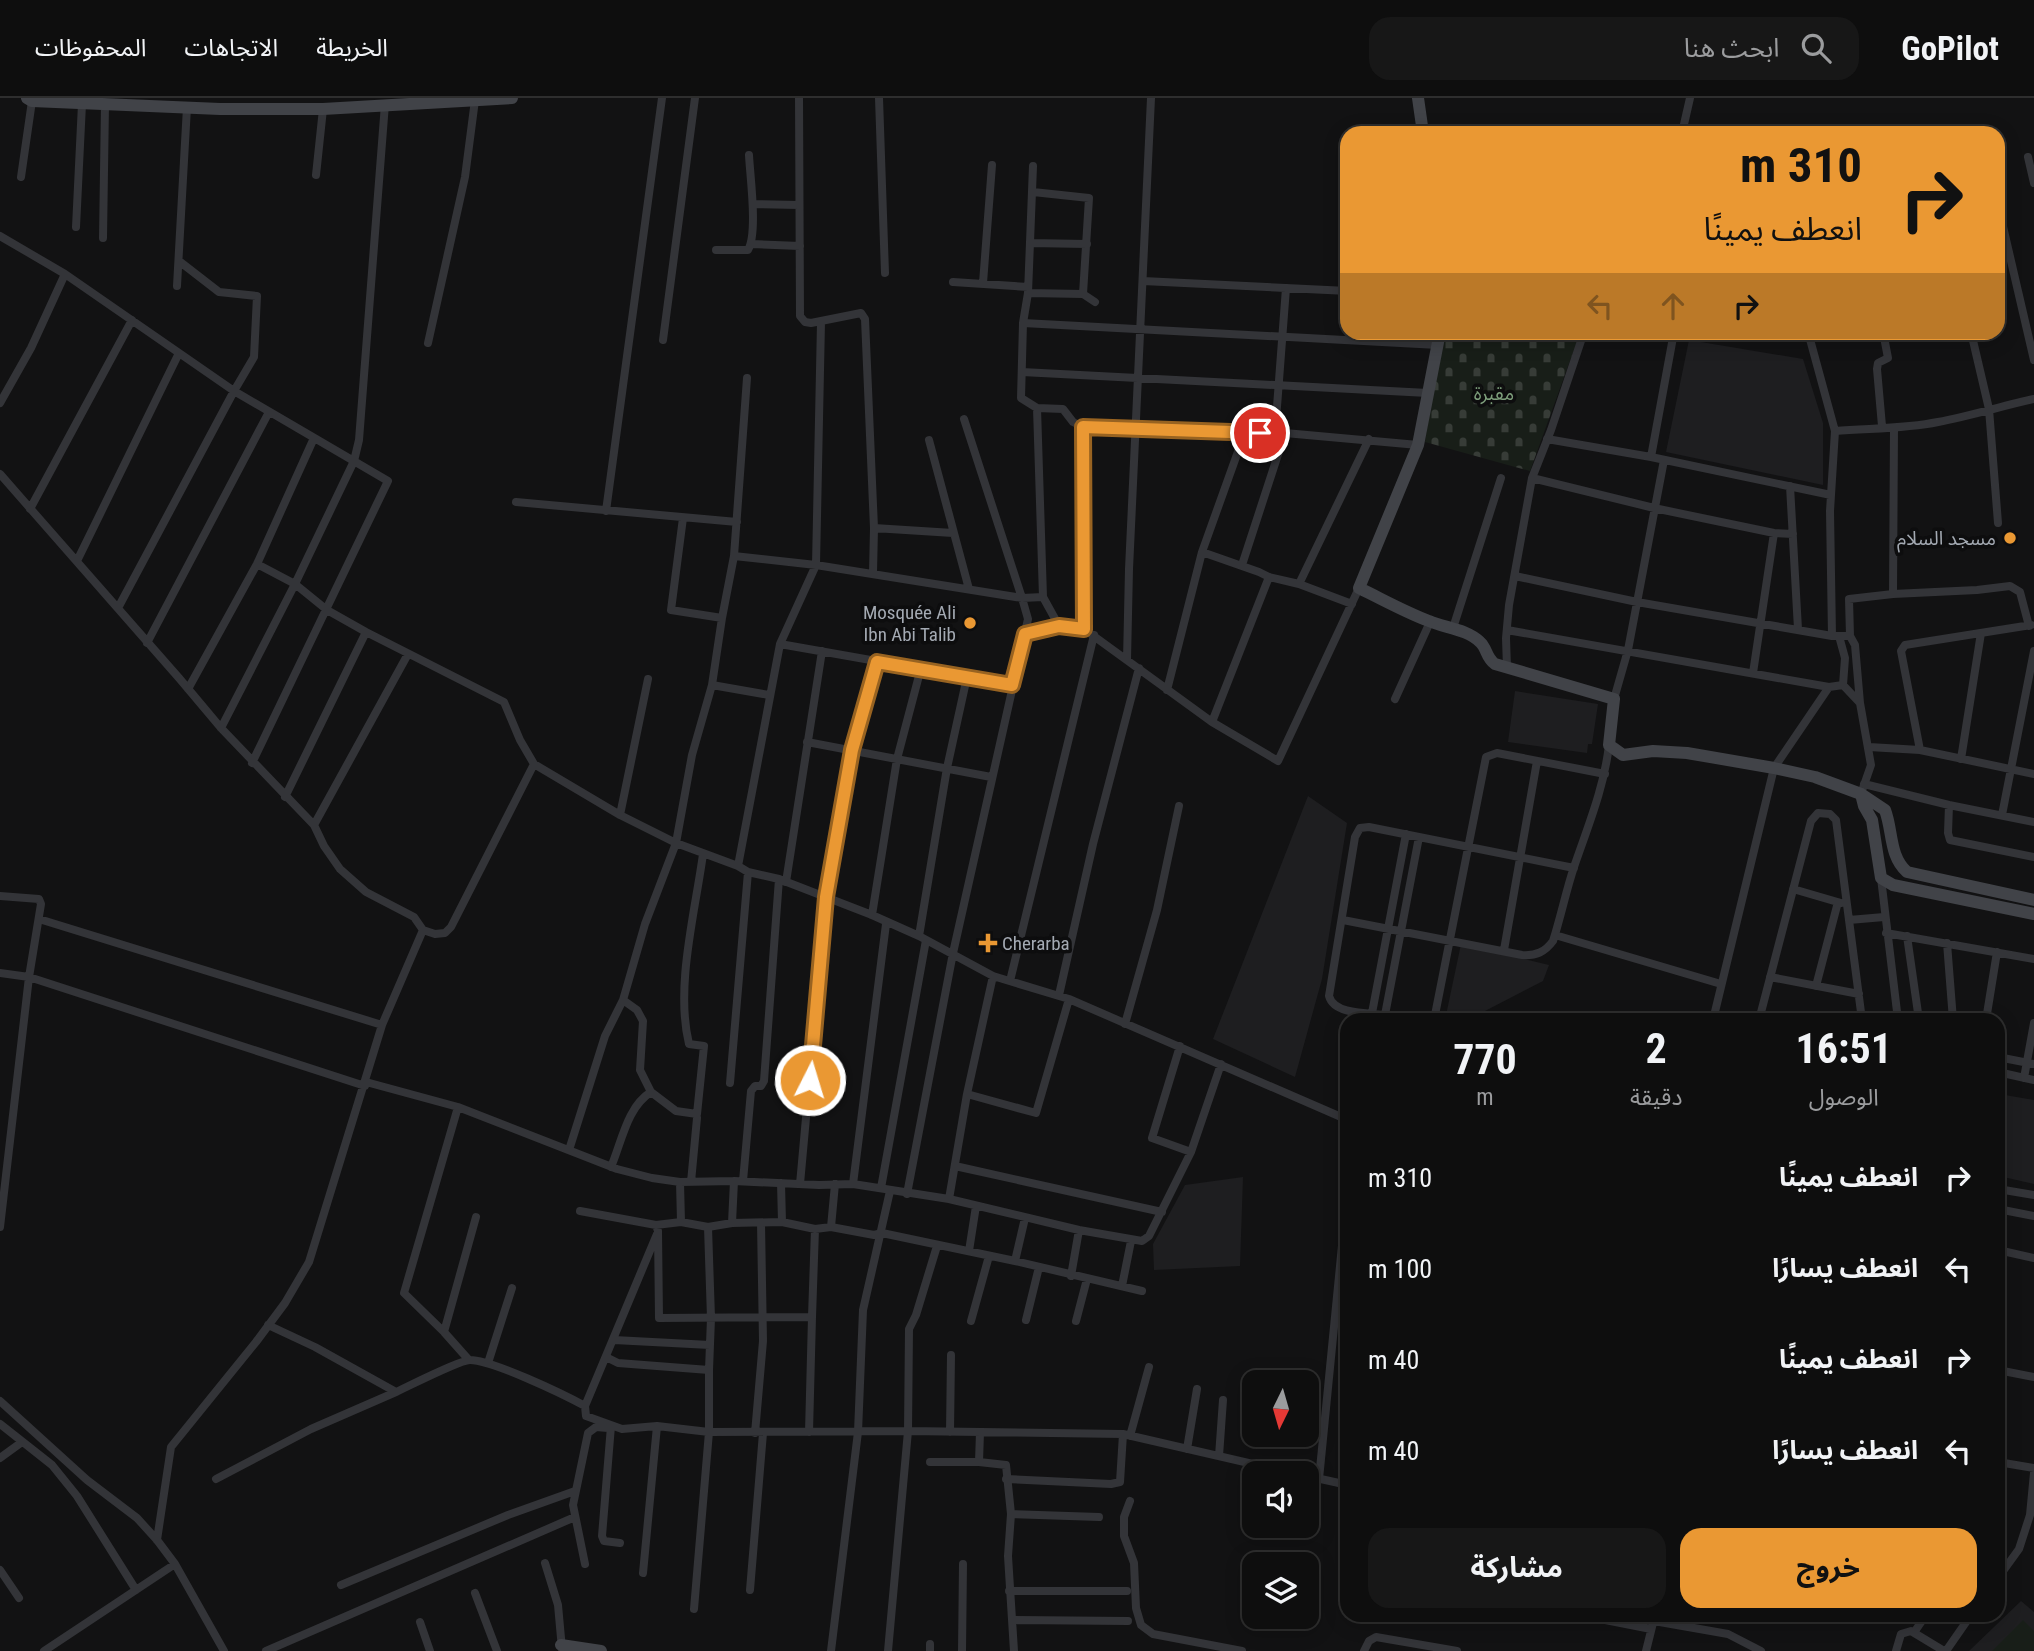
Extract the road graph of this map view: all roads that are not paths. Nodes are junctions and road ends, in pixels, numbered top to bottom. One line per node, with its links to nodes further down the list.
1 (512, 98): 12 (street)
2 (662, 98): 102 (street)
3 (695, 98): 57 (street)
4 (799, 98): 29 (street)
5 (879, 98): 40 (street)
6 (1151, 98): 42 (street)
7 (1418, 98): 18 (street)
8 (1690, 98): 19 (street)
9 (29, 99): 13 (street); 25 (street)
10 (457, 99): 11 (street); 12 (street)
11 (407, 100): 15 (street)
12 (475, 100): 64 (street)
13 (95, 102): 14 (street); 30 (street); 33 (street)
14 (171, 102): 16 (street)
15 (376, 102): 17 (street); 93 (street)
16 (187, 107): 17 (street); 39 (street)
17 (323, 109): 24 (street)
18 (1422, 126)
19 (1684, 126)
20 (749, 155): 28 (street)
21 (2028, 157): 26 (street)
22 (992, 165): 44 (street)
23 (1033, 166): 27 (street)
24 (316, 175)
25 (21, 177)
26 (2034, 183)
27 (1033, 192): 34 (street); 36 (street)
28 (753, 204): 29 (street); 35 (street)
29 (799, 205): 37 (street)
30 (76, 227)
31 (2005, 235): 66 (street)
32 (0, 236): 41 (street)
33 (103, 238)
34 (1030, 243): 36 (street); 47 (street)
35 (752, 244): 37 (street); 38 (street)
36 (1087, 244): 49 (street)
37 (800, 246): 52 (street)
38 (716, 250)
39 (179, 261): 45 (street); 71 (street)
40 (885, 273)
41 (65, 274): 51 (street); 74 (street)
42 (1143, 281): 46 (street); 54 (street)
43 (953, 282): 44 (street)
44 (983, 283): 47 (street)
45 (177, 286)
46 (1286, 288): 48 (street); 55 (street)
47 (1028, 290): 49 (street); 53 (street)
48 (1340, 291)
49 (1083, 294): 50 (street)
50 (1094, 302)
51 (132, 320): 65 (street); 101 (street)
52 (821, 322): 106 (street); 114 (street)
53 (1024, 323): 54 (street); 67 (street)
54 (1141, 330): 55 (street); 69 (street)
55 (1282, 337): 56 (street); 70 (street)
56 (1340, 338)
57 (663, 340)
58 (1439, 340): 72 (street)
59 (1581, 340): 88 (street)
60 (1673, 340): 91 (street)
61 (1810, 340): 83 (street)
62 (1885, 340): 79 (street)
63 (1973, 340): 76 (street)
64 (428, 343)
65 (179, 353): 71 (street); 112 (street)
66 (2034, 360)
67 (1022, 372): 69 (street); 75 (street)
68 (747, 378): 104 (street)
69 (1138, 379): 70 (street); 82 (street)
70 (1279, 386): 72 (street); 85 (street)
71 (234, 391): 77 (street); 128 (street)
72 (1428, 393): 90 (street)
73 (2034, 398): 76 (street)
74 (0, 403)
75 (1037, 408): 80 (street); 124 (street)
76 (1989, 409): 81 (street); 105 (street)
77 (269, 412): 86 (street); 145 (street)
78 (964, 419): 125 (street)
79 (1882, 426): 81 (street); 83 (street)
80 (1083, 427): 82 (street); 136 (street)
81 (1894, 428): 123 (street)
82 (1135, 429): 84 (street); 151 (street)
83 (1835, 431): 98 (street)
84 (1245, 432): 85 (street); 110 (street)
85 (1280, 433): 87 (street); 115 (street)
86 (314, 438): 93 (street); 113 (street)
87 (1369, 439): 90 (street); 120 (street)
88 (1547, 439): 91 (street); 96 (street)
89 (929, 440): 107 (street)
90 (1418, 445): 121 (street)
91 (1651, 457): 92 (street)
92 (1664, 460): 97 (street); 100 (street)
93 (354, 461): 119 (street); 129 (street)
94 (0, 474): 101 (street)
95 (1502, 478): 135 (street)
96 (1532, 478): 100 (street); 117 (street)
97 (1790, 486): 98 (street); 109 (street)
98 (1831, 495): 143 (street)
99 (516, 502): 102 (street)
100 (1654, 508): 108 (street); 126 (street)
101 (30, 509): 112 (street)
102 (606, 511): 103 (street)
103 (683, 518): 104 (street); 130 (street)
104 (737, 522): 111 (street)
105 (1998, 523)
106 (874, 528): 107 (street); 116 (street)
107 (953, 533): 122 (street)
108 (1774, 533): 109 (street); 132 (street)
109 (1793, 534): 137 (street)
110 (1202, 552): 115 (street); 164 (street)
111 (734, 556): 114 (street); 130 (street)
112 (77, 561): 128 (street)
113 (257, 564): 119 (street); 163 (street)
114 (816, 565): 116 (street); 146 (street)
115 (1242, 565): 118 (street)
116 (873, 573): 122 (street)
117 (1515, 576): 126 (street); 138 (street)
118 (1269, 578): 120 (street); 169 (street)
119 (296, 584): 129 (street); 170 (street)
120 (1299, 584): 127 (street)
121 (1359, 588): 127 (street); 131 (street)
122 (969, 589): 125 (street)
123 (1893, 594): 133 (street); 144 (street)
124 (1043, 597): 125 (street); 134 (street)
125 (1022, 598): 141 (street)
126 (1637, 602): 132 (street); 147 (street)
127 (1352, 604): 169 (street)
128 (118, 608): 145 (street)
129 (327, 610): 139 (street); 179 (street)
130 (722, 618): 159 (street)
131 (1430, 622): 135 (street); 166 (street)
132 (1760, 623): 137 (street); 156 (street)
133 (2031, 625): 140 (street)
134 (1059, 626): 136 (street); 141 (street)
135 (1453, 628): 153 (street)
136 (1084, 629): 142 (street)
137 (1798, 629): 143 (street)
138 (1507, 630): 147 (street); 153 (street)
139 (366, 632): 150 (street); 188 (street)
140 (1981, 633): 175 (street); 177 (street)
141 (1025, 634): 160 (street)
142 (1094, 635): 151 (street); 236 (street)
143 (1836, 636): 144 (street); 161 (street)
144 (1850, 636): 168 (street)
145 (147, 643): 163 (street)
146 (780, 644): 148 (street); 165 (street)
147 (1628, 650): 156 (street); 167 (street)
148 (822, 651): 152 (street); 171 (street)
149 (2034, 651): 183 (street)
150 (408, 654): 180 (street); 194 (street)
151 (1127, 660): 155 (street)
152 (877, 662): 154 (street); 174 (street)
153 (1507, 667): 167 (street)
154 (921, 668): 157 (street); 176 (street)
155 (1139, 668): 164 (street); 240 (street)
156 (1753, 673): 162 (street)
157 (967, 677): 160 (street); 181 (street)
158 (648, 679): 191 (street)
159 (712, 685): 165 (street); 197 (street)
160 (1012, 685): 186 (street)
161 (1843, 685): 162 (street); 168 (street)
162 (1829, 687): 182 (street)
163 (188, 689): 170 (street)
164 (1167, 690): 169 (street)
165 (769, 695): 202 (street)
166 (1395, 699)
167 (1614, 699): 172 (street)
168 (1860, 703): 173 (street)
169 (1212, 722)
170 (221, 728): 179 (street)
171 (807, 742): 174 (street); 206 (street)
172 (1609, 745): 182 (street); 184 (street)
173 (1869, 747): 175 (street); 187 (street)
174 (852, 750): 176 (street); 209 (street)
175 (1920, 750): 177 (street)
176 (897, 759): 181 (street); 213 (street)
177 (1961, 759): 183 (street)
178 (1538, 761): 184 (street); 198 (street); 200 (street)
179 (252, 763): 188 (street)
180 (534, 764): 191 (street); 220 (street)
181 (947, 768): 186 (street); 225 (street)
182 (1774, 768): 187 (street); 237 (street)
183 (2010, 769): 185 (street); 192 (street)
184 (1605, 774): 203 (street)
185 (2034, 774)
186 (991, 777): 230 (street)
187 (1863, 789): 189 (street); 205 (street); 210 (street)
188 (285, 797): 194 (street)
189 (1949, 805): 192 (street); 201 (street)
190 (1180, 806): 254 (street)
191 (620, 814): 197 (street)
192 (2002, 815): 193 (street)
193 (2034, 821)
194 (314, 825): 220 (street)
195 (1406, 834): 196 (street); 216 (street); 219 (street)
196 (1419, 837): 198 (street); 221 (street)
197 (676, 843): 199 (street); 242 (street)
198 (1470, 847): 200 (street); 226 (street)
199 (704, 854): 202 (street); 265 (street)
200 (1520, 857): 203 (street); 228 (street)
201 (2034, 858)
202 (738, 866): 204 (street)
203 (1574, 868): 223 (street)
204 (748, 872): 206 (street); 263 (street)
205 (1881, 878): 212 (street); 214 (street)
206 (782, 881): 209 (street); 274 (street)
207 (1793, 889): 211 (street); 211 (street); 235 (street)
208 (0, 896): 215 (street)
209 (826, 897): 213 (street); 278 (street)
210 (2034, 900)
211 (1843, 903): 217 (street); 238 (street)
212 (2034, 914)
213 (872, 915): 218 (street)
214 (1884, 917): 217 (street); 222 (street)
215 (39, 919): 234 (street); 255 (street)
216 (1343, 920): 219 (street); 243 (street)
217 (1849, 920): 239 (street)
218 (886, 924): 225 (street); 280 (street)
219 (1388, 929): 221 (street); 243 (street)
220 (424, 930): 255 (street)
221 (1401, 932): 226 (street); 244 (street)
222 (1886, 933): 224 (street); 249 (street)
223 (1555, 935): 228 (street); 237 (street)
224 (1907, 936): 227 (street); 250 (street)
225 (923, 938): 230 (street); 281 (street)
226 (1451, 941): 228 (street); 245 (street)
227 (1947, 943): 229 (street); 251 (street)
228 (1504, 950)
229 (1997, 952): 231 (street); 252 (street)
230 (953, 953): 233 (street); 283 (street)
231 (2034, 959)
232 (0, 973): 234 (street)
233 (993, 976): 236 (street); 266 (street)
234 (29, 977): 264 (street); 297 (street)
235 (1770, 977): 238 (street); 247 (street)
236 (1010, 981): 240 (street)
237 (1721, 984): 246 (street)
238 (1816, 986): 239 (street)
239 (1859, 994): 248 (street)
240 (1059, 995): 241 (street)
241 (1069, 999): 254 (street); 266 (street)
242 (623, 1000): 265 (street); 270 (street)
243 (1372, 1013)
244 (1386, 1013)
245 (1436, 1013)
246 (1715, 1013)
247 (1762, 1013)
248 (1861, 1013)
249 (1897, 1013)
250 (1918, 1013)
251 (1952, 1013)
252 (1987, 1013)
253 (2034, 1023): 259 (street)
254 (1125, 1024): 256 (street)
255 (382, 1025): 264 (street)
256 (1180, 1046): 258 (street); 271 (street)
257 (2005, 1058): 259 (street)
258 (1221, 1064): 268 (street); 271 (street)
259 (2031, 1064): 261 (street)
260 (2005, 1074): 261 (street)
261 (2024, 1078): 262 (street)
262 (2034, 1080)
263 (730, 1083)
264 (365, 1084): 267 (street); 324 (street)
265 (652, 1092): 273 (street)
266 (967, 1094): 272 (street)
267 (458, 1107): 270 (street); 325 (street)
268 (1340, 1116)
269 (697, 1118): 276 (street)
270 (569, 1150): 273 (street)
271 (1191, 1152): 289 (street)
272 (955, 1166): 285 (street); 289 (street)
273 (611, 1167): 275 (street)
274 (739, 1181): 276 (street); 277 (street); 295 (street)
275 (681, 1182): 276 (street); 293 (street)
276 (691, 1182)
277 (781, 1183): 278 (street); 294 (street)
278 (800, 1184): 279 (street)
279 (835, 1184): 280 (street); 299 (street)
280 (853, 1184): 281 (street)
281 (885, 1189): 283 (street); 303 (street)
282 (2005, 1190): 284 (street)
283 (906, 1194): 285 (street)
284 (2034, 1195)
285 (949, 1199): 286 (street)
286 (976, 1206): 292 (street); 306 (street)
287 (2005, 1210): 290 (street)
288 (580, 1211): 300 (street)
289 (1162, 1212): 304 (street)
290 (2034, 1216)
291 (475, 1217): 325 (street)
292 (1025, 1218): 302 (street); 310 (street)
293 (681, 1222): 298 (street); 300 (street)
294 (782, 1222): 296 (street); 301 (street)
295 (732, 1223): 296 (street); 298 (street)
296 (761, 1223): 320 (street)
297 (0, 1227)
298 (708, 1227): 319 (street)
299 (831, 1227): 301 (street); 303 (street)
300 (657, 1228): 319 (street); 326 (street)
301 (815, 1229): 318 (street)
302 (1079, 1230): 304 (street); 313 (street)
303 (881, 1233): 305 (street); 347 (street)
304 (1131, 1241): 315 (street)
305 (937, 1246): 306 (street); 344 (street)
306 (969, 1251): 308 (street)
307 (2005, 1252): 309 (street)
308 (989, 1255): 310 (street); 322 (street)
309 (2034, 1258)
310 (1015, 1261): 312 (street)
311 (1340, 1266): 363 (street)
312 (1039, 1267): 313 (street); 321 (street)
313 (1071, 1276): 314 (street)
314 (1087, 1279): 315 (street); 323 (street)
315 (1122, 1286): 317 (street)
316 (512, 1288): 331 (street)
317 (1142, 1291)
318 (812, 1317): 320 (street); 346 (street)
319 (711, 1318): 320 (street); 327 (street)
320 (763, 1319): 350 (street)
321 (1026, 1320)
322 (971, 1321)
323 (1076, 1321)
324 (268, 1325): 337 (street); 371 (street)
325 (444, 1332): 330 (street)
326 (614, 1340): 327 (street); 329 (street)
327 (710, 1345): 333 (street)
328 (951, 1355): 348 (street)
329 (606, 1357): 333 (street); 340 (street)
330 (468, 1359): 331 (street); 337 (street)
331 (488, 1363): 340 (street)
332 (1149, 1367): 351 (street)
333 (709, 1370): 345 (street)
334 (2005, 1371): 335 (street)
335 (2034, 1377)
336 (1197, 1389): 353 (street)
337 (396, 1392): 361 (street)
338 (1223, 1400): 354 (street)
339 (0, 1401): 371 (street)
340 (585, 1406): 343 (street)
341 (0, 1424): 352 (street)
342 (657, 1426): 343 (street); 345 (street); 379 (street)
343 (611, 1427): 365 (street); 372 (street)
344 (908, 1431): 347 (street); 348 (street); 403 (street)
345 (709, 1432): 350 (street); 387 (street)
346 (809, 1432): 347 (street); 350 (street)
347 (858, 1432): 402 (street)
348 (950, 1432): 349 (street)
349 (979, 1432): 351 (street); 358 (street)
350 (759, 1433): 382 (street)
351 (1126, 1435): 353 (street); 362 (street)
352 (22, 1443): 355 (street); 381 (street)
353 (1187, 1449): 354 (street)
354 (1219, 1456): 357 (street)
355 (0, 1458)
356 (930, 1461): 358 (street)
357 (1242, 1461)
358 (979, 1462): 362 (street)
359 (2005, 1464): 360 (street)
360 (2034, 1470): 367 (street)
361 (216, 1479)
362 (1006, 1479): 368 (street)
363 (1319, 1479): 364 (street)
364 (1340, 1483)
365 (575, 1491): 369 (street); 380 (street)
366 (1130, 1501): 406 (street)
367 (2032, 1512): 377 (street)
368 (1011, 1514): 370 (street); 383 (street)
369 (575, 1517): 375 (street); 398 (street)
370 (1099, 1517)
371 (157, 1540): 374 (street)
372 (620, 1543)
373 (545, 1563): 395 (street)
374 (175, 1564): 381 (street); 397 (street)
375 (585, 1564)
376 (963, 1564): 404 (street)
377 (2005, 1568)
378 (0, 1570): 386 (street)
379 (643, 1573)
380 (341, 1586)
381 (136, 1590): 396 (street)
382 (750, 1590)
383 (1009, 1591): 384 (street); 388 (street)
384 (1127, 1591)
385 (475, 1593): 400 (street)
386 (19, 1598)
387 (694, 1609)
388 (1013, 1620): 389 (street); 405 (street)
389 (1128, 1621)
390 (420, 1622): 399 (street)
391 (1653, 1622): 409 (street); 410 (street)
392 (1921, 1622): 394 (street)
393 (1966, 1622): 412 (street)
394 (1915, 1631): 411 (street); 412 (street)
395 (562, 1648): 401 (street)
396 (44, 1651)
397 (224, 1651)
398 (266, 1651)
399 (430, 1651)
400 (497, 1651)
401 (601, 1651)
402 (831, 1651)
403 (888, 1651)
404 (962, 1651)
405 (1014, 1651)
406 (1242, 1651)
407 (1364, 1651): 408 (street)
408 (1457, 1651)
409 (1646, 1651)
410 (1760, 1651)
411 (1896, 1651)
412 (1945, 1651)

